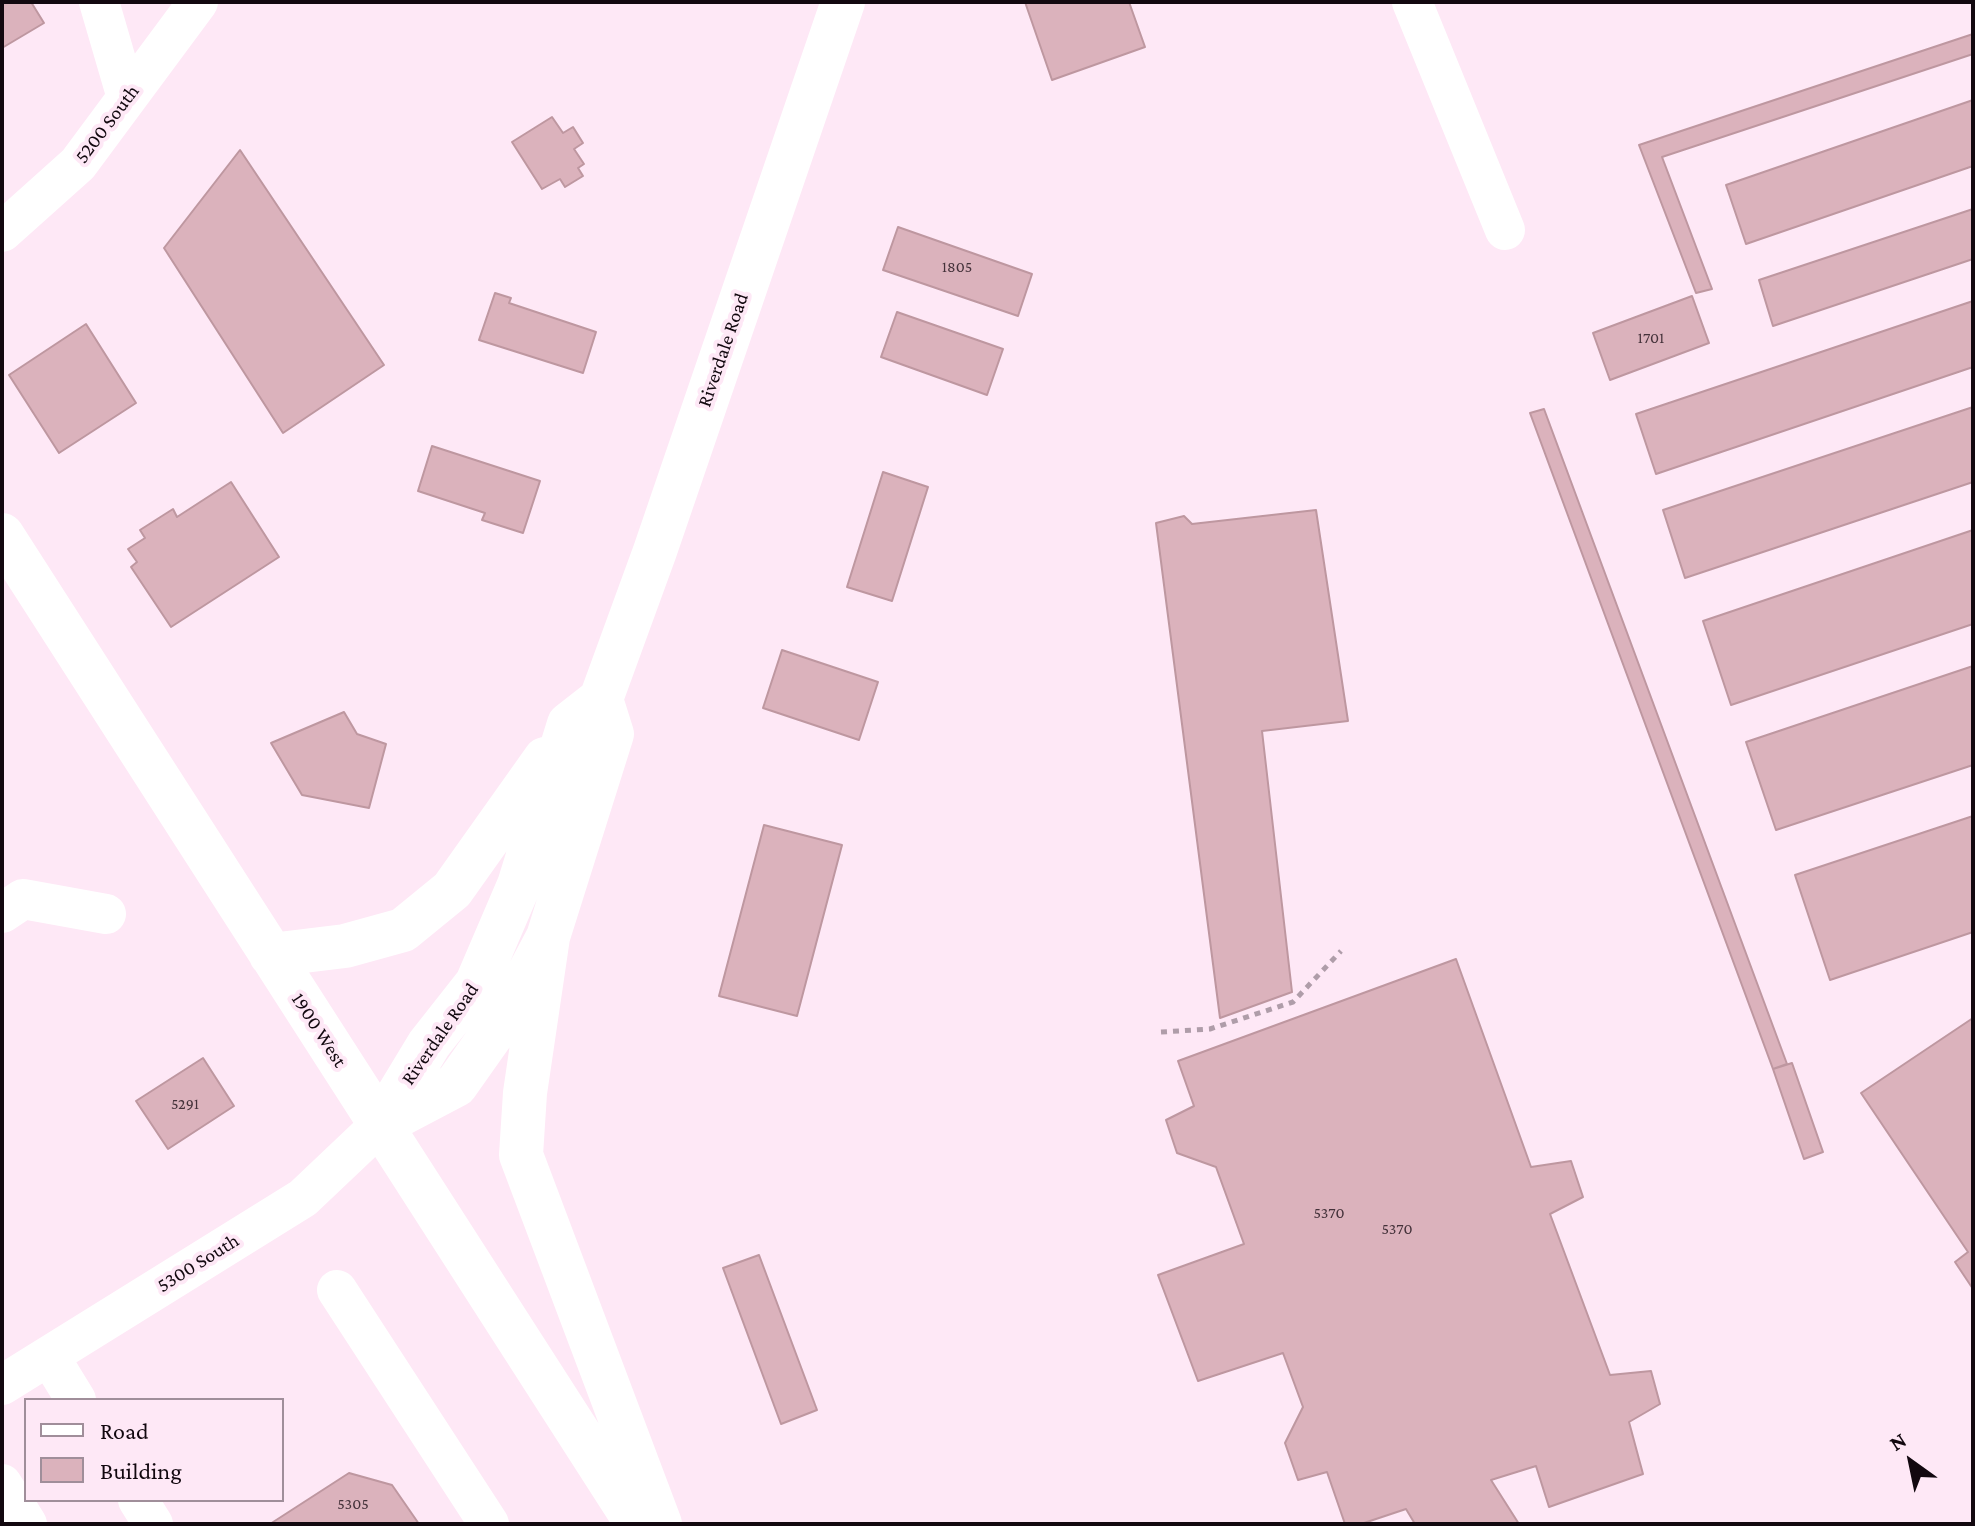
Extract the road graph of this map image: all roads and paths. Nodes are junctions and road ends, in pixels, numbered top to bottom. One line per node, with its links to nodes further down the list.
1 (99, 2): 5 (street)
2 (198, 2): 5 (street, 5200 South)
3 (843, 2): 9 (main road, Riverdale Road)
4 (1412, 2): 7 (street)
5 (127, 98): 6 (street, 5200 South)
6 (5, 224)
7 (1505, 230)
8 (2, 535): 14 (main road, 1900 West)
9 (585, 711): 12 (main road, Riverdale Road); 14 (main road); 16 (main road, Riverdale Road)
10 (2, 913): 11 (street)
11 (106, 914)
12 (548, 937): 16 (main road, Riverdale Road); 27 (main road)
13 (1341, 951): 15 (path)
14 (271, 955): 16 (main road, 1900 West)
15 (1161, 1032)
16 (380, 1125): 18 (street, 5300 South); 26 (main road, 1900 West)
17 (337, 1290): 25 (street)
18 (49, 1356): 19 (street, 5300 South); 20 (street)
19 (2, 1385)
20 (75, 1398)
21 (2, 1484): 23 (street)
22 (139, 1502): 24 (street)
23 (27, 1524)
24 (153, 1524)
25 (489, 1524)
26 (637, 1524)
27 (660, 1524)

